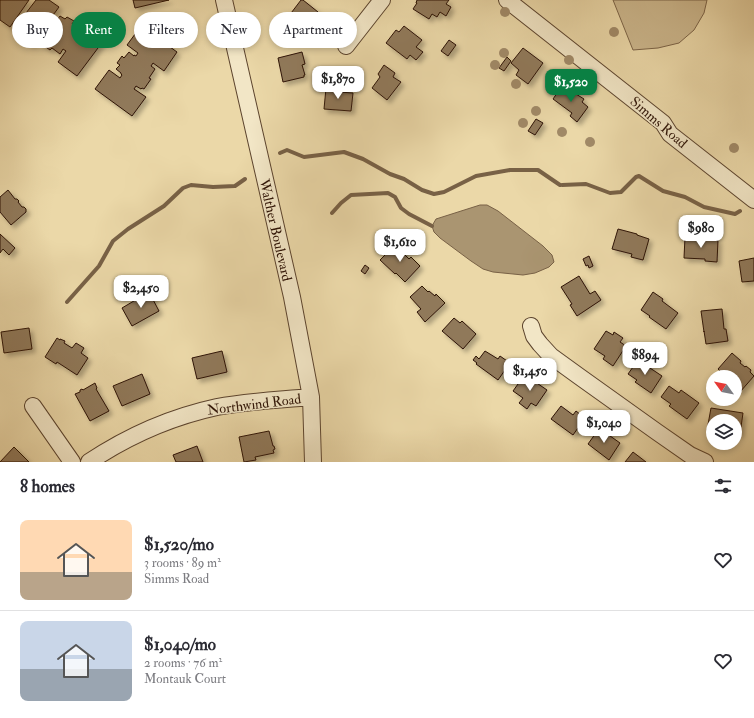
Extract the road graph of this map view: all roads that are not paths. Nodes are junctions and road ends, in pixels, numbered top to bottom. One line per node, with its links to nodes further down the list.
1 (224, 0): 7 (street, Walther Boulevard)
2 (382, 0): 4 (street)
3 (507, 0): 5 (street, Simms Road)
4 (357, 32)
5 (754, 200)
6 (531, 326): 12 (street)
7 (311, 397): 10 (street, Northwind Road); 11 (street, Walther Boulevard)
8 (33, 406): 9 (street)
9 (72, 462)
10 (89, 462)
11 (313, 462)
12 (705, 462)

